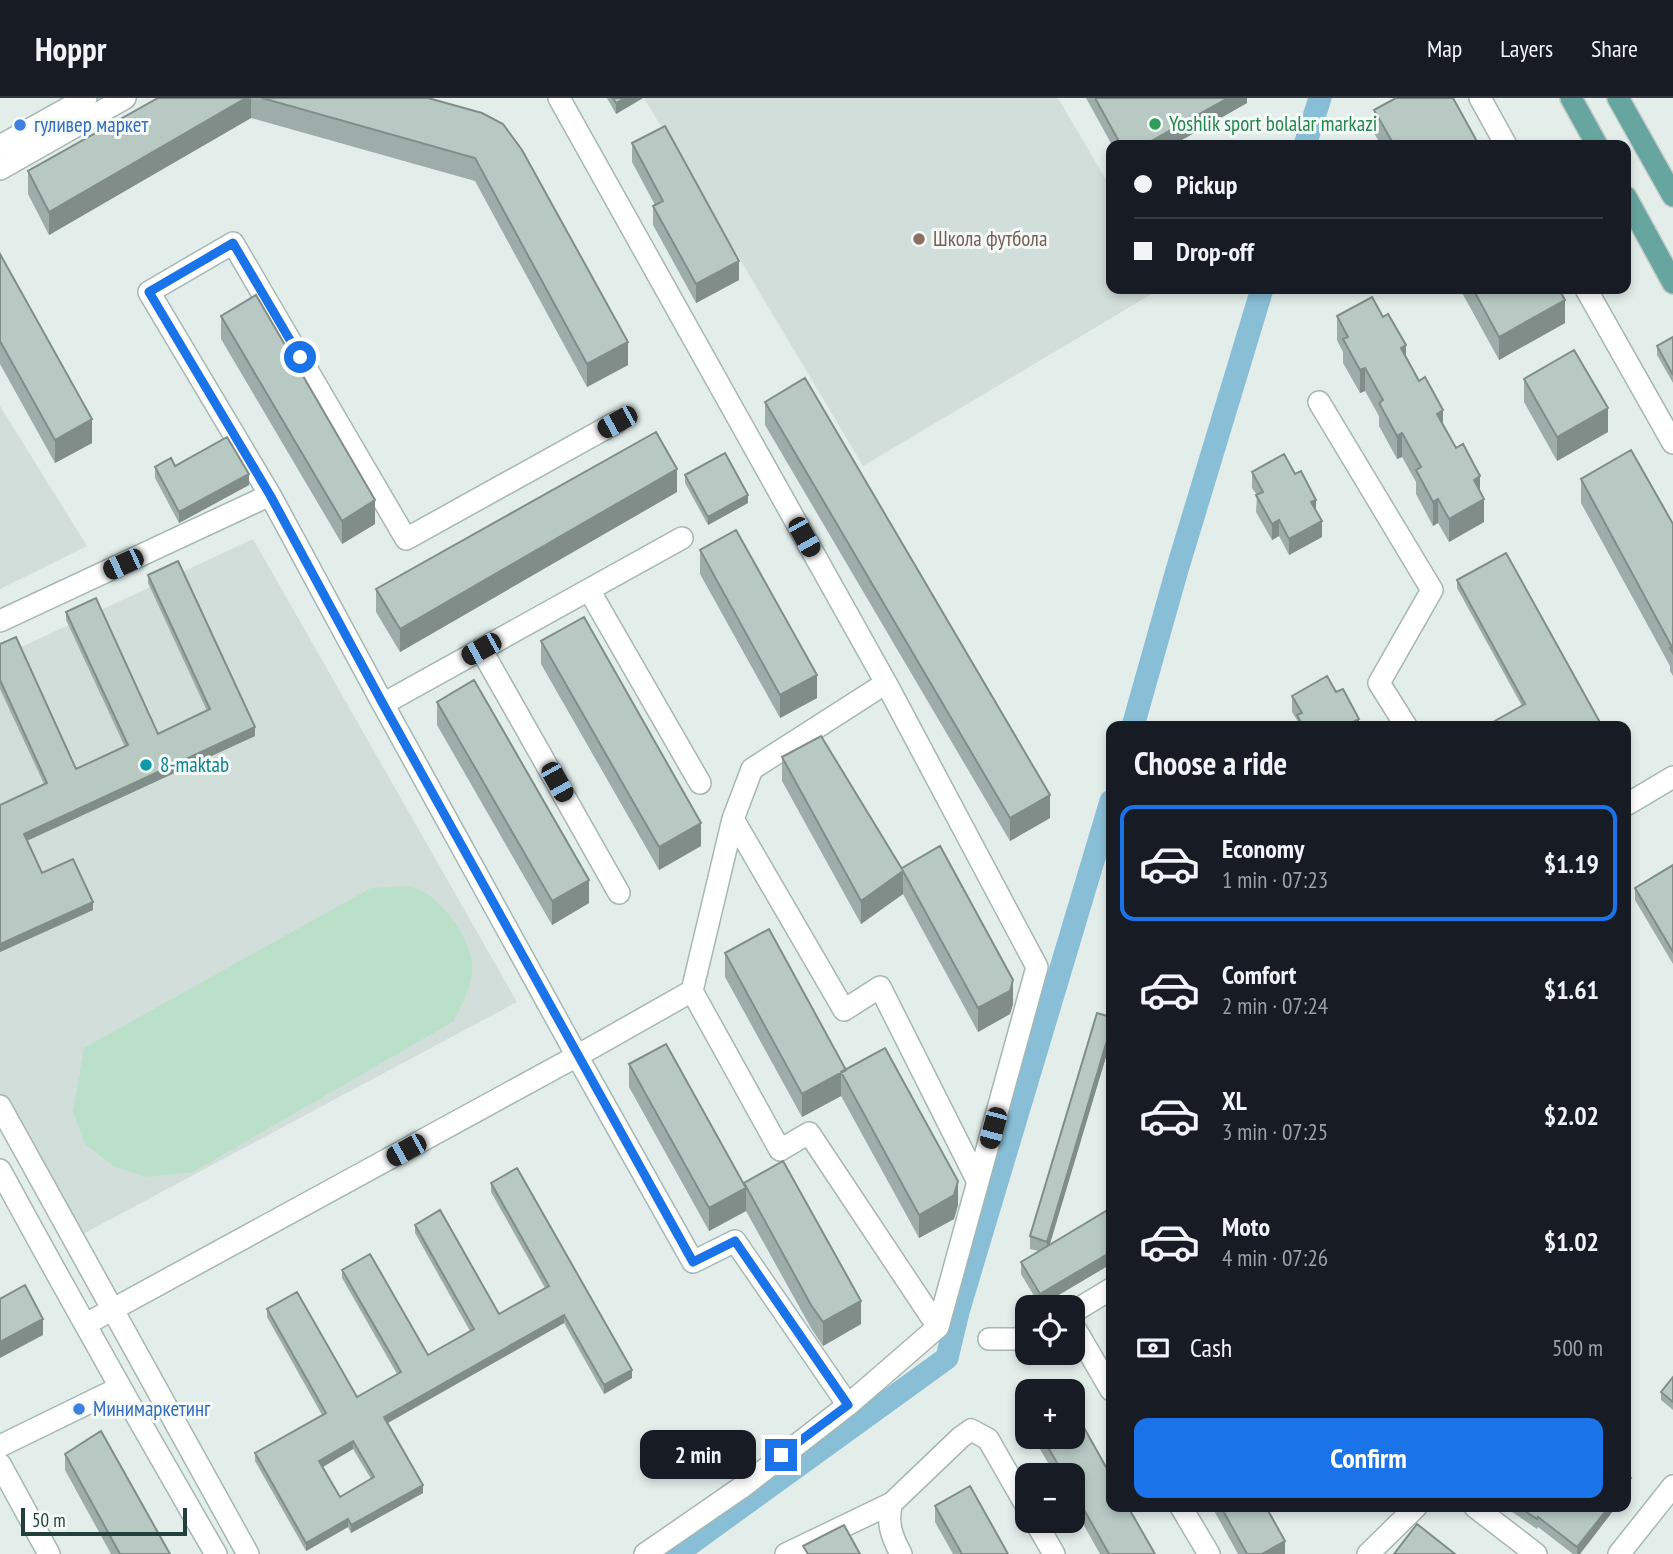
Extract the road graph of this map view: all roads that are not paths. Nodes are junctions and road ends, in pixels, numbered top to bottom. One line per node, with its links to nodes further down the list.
1 (86, 98): 9 (street)
2 (125, 98): 10 (street)
3 (559, 98): 23 (street)
4 (1480, 98): 7 (street)
5 (1571, 98): 8 (main road)
6 (1618, 98): 11 (main road)
7 (1503, 140)
8 (1594, 140)
9 (0, 146)
10 (0, 169)
11 (1673, 196)
12 (1631, 206): 13 (main road)
13 (1673, 283)
14 (1589, 294): 17 (street)
15 (1319, 402): 25 (street)
16 (617, 422): 18 (street)
17 (1673, 443)
18 (270, 495): 21 (street); 24 (street)
19 (682, 538): 20 (street)
20 (589, 590): 22 (street); 27 (street)
21 (0, 621)
22 (481, 649): 24 (street); 30 (street)
23 (886, 683): 29 (street); 35 (street)
24 (383, 704): 32 (street)
25 (1403, 721)
26 (1673, 777): 28 (street)
27 (700, 783)
28 (1631, 802)
29 (733, 819): 31 (street); 35 (street)
30 (619, 893)
31 (692, 991): 32 (street); 40 (street)
32 (577, 1056): 38 (street); 46 (street)
33 (0, 1106): 38 (street)
34 (2, 1179): 39 (street)
35 (978, 1182): 40 (street)
36 (1106, 1292): 37 (street)
37 (1085, 1305)
38 (112, 1310): 39 (street); 59 (street)
39 (86, 1324): 45 (street)
40 (937, 1327): 46 (street)
41 (989, 1339): 42 (street)
42 (1015, 1339)
43 (1085, 1346): 44 (street)
44 (1106, 1381)
45 (119, 1388): 47 (street); 58 (street)
46 (848, 1405): 60 (street)
47 (0, 1446)
48 (0, 1464): 57 (street)
49 (1015, 1486): 51 (street)
50 (1673, 1486): 67 (street)
51 (892, 1503): 61 (street); 62 (street)
52 (1184, 1512): 64 (street)
53 (1411, 1512): 65 (street)
54 (1480, 1512): 56 (street)
55 (1042, 1533): 63 (street)
56 (1511, 1546): 66 (street)
57 (49, 1554)
58 (216, 1554)
59 (247, 1554)
60 (645, 1554)
61 (786, 1554)
62 (901, 1554)
63 (1054, 1554)
64 (1209, 1554)
65 (1368, 1554)
66 (1536, 1554)
67 (1619, 1554)

